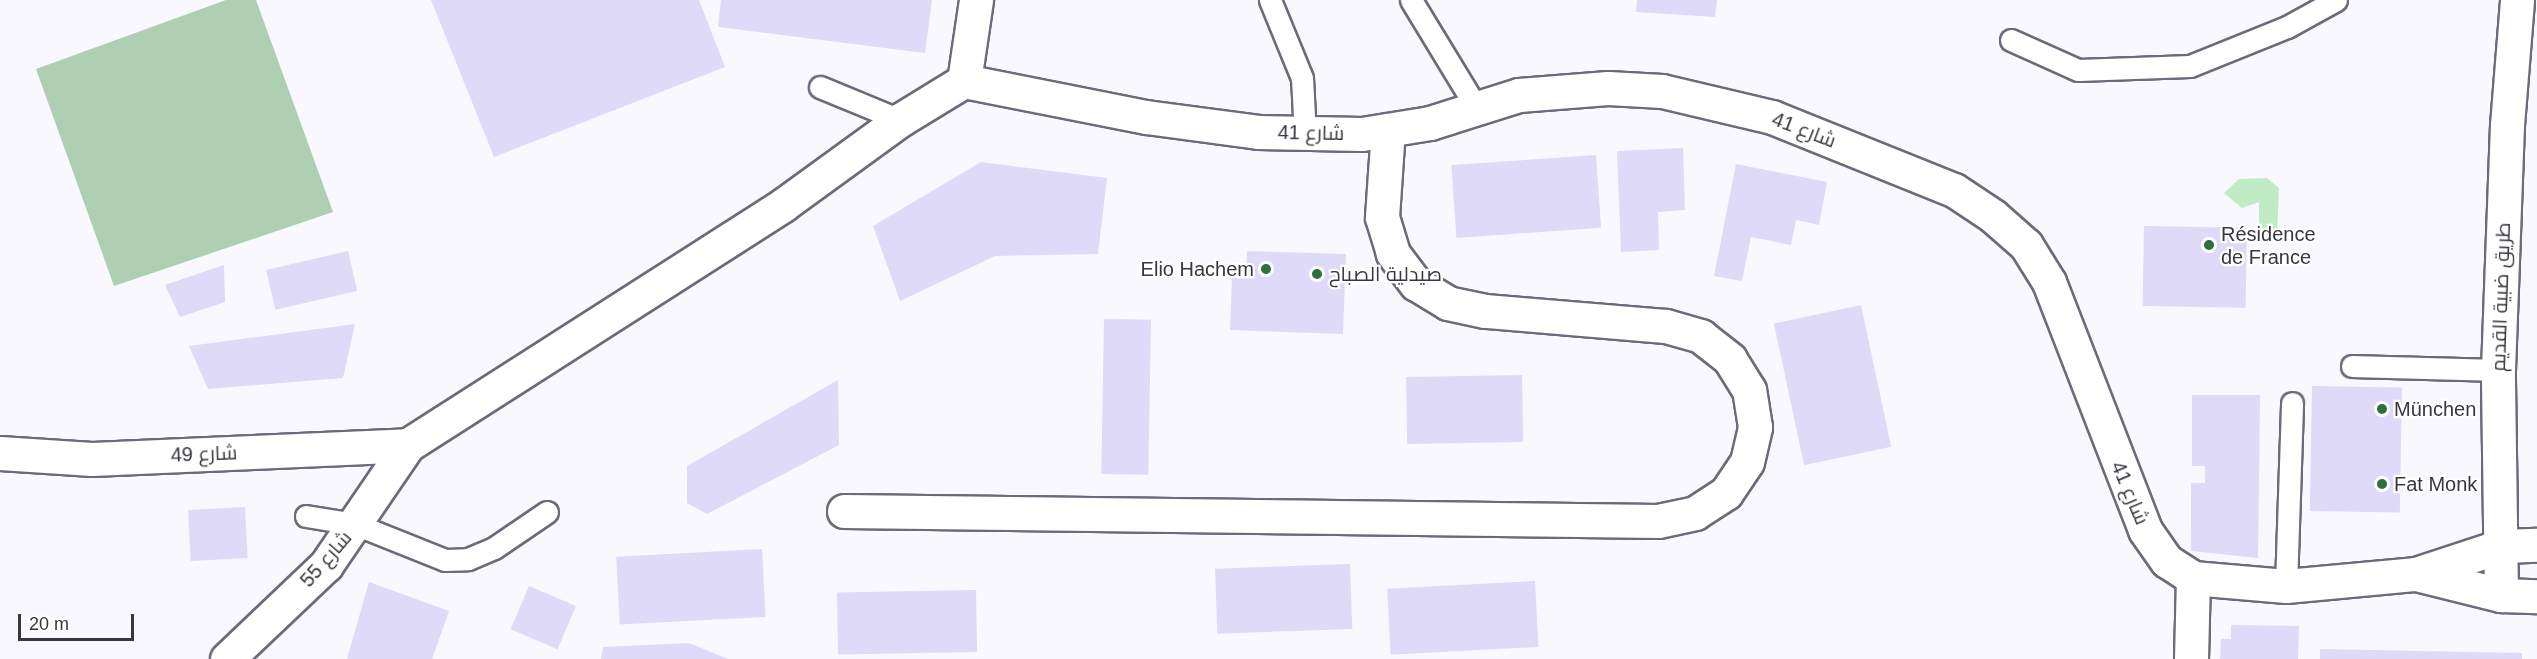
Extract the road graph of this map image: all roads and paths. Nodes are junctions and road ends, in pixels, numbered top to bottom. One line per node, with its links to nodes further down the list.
1 (976, 0): 7 (street)
2 (1270, 0): 12 (lane)
3 (1411, 0): 9 (lane)
4 (2336, 0): 6 (lane)
5 (2517, 0): 14 (street, طريق ضبية القديم)
6 (2012, 40)
7 (964, 81): 10 (street); 12 (street, شارع 41)
8 (820, 87): 10 (lane)
9 (1476, 107): 11 (street, شارع 41); 24 (street, شارع 41)
10 (900, 120): 16 (street)
11 (1388, 130): 12 (street, شارع 41); 18 (street)
12 (1305, 135)
13 (2352, 366): 14 (lane)
14 (2498, 370): 22 (street, طريق ضبية القديم)
15 (2292, 403): 25 (lane)
16 (408, 445): 17 (street, شارع 49); 21 (street, شارع 55)
17 (0, 453)
18 (844, 511)
19 (547, 512): 21 (lane)
20 (306, 516): 21 (lane)
21 (355, 524): 27 (street, شارع 55)
22 (2522, 546): 23 (street, شارع 41); 26 (street, طريق ضبية القديم)
23 (2416, 574): 25 (street, شارع 41); 26 (street, شارع 41)
24 (2193, 578): 25 (street, شارع 41); 28 (street)
25 (2286, 586)
26 (2522, 595)
27 (227, 659)
28 (2191, 659)

